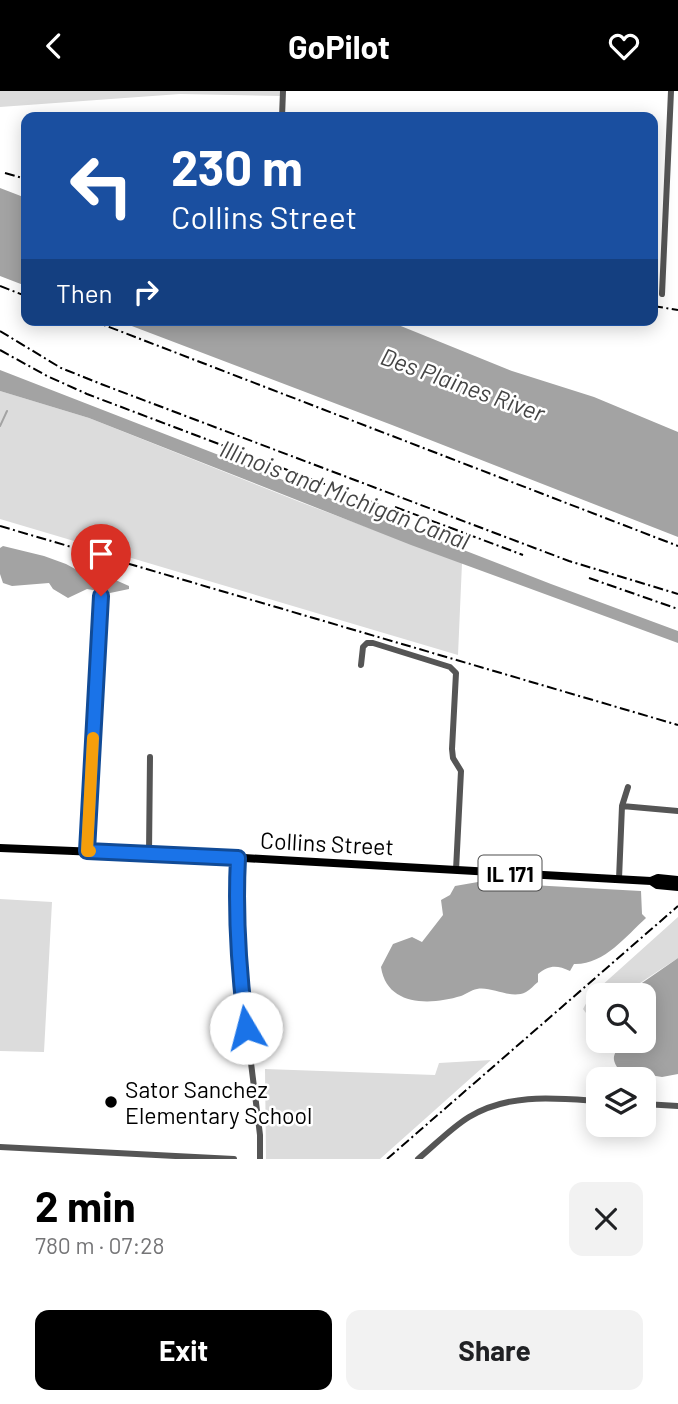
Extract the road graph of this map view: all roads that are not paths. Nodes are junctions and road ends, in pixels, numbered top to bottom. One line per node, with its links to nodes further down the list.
1 (283, 91): 3 (street)
2 (671, 91): 4 (street)
3 (282, 112)
4 (662, 294)
5 (101, 596): 12 (street)
6 (361, 665): 15 (street)
7 (150, 757): 13 (street)
8 (628, 787): 9 (street)
9 (622, 806): 10 (street); 16 (street)
10 (678, 811)
11 (0, 848): 12 (main road, Collins Street / IL 171)
12 (87, 851): 13 (main road, Collins Street / IL 171)
13 (149, 854): 14 (main road, Collins Street / IL 171)
14 (238, 858): 15 (main road, Collins Street / IL 171); 26 (street)
15 (456, 870): 16 (main road, Collins Street / IL 171)
16 (619, 879): 18 (main road, Collins Street / IL 171)
17 (678, 880): 18 (main road, Collins Street / IL 171)
18 (651, 881): 19 (main road, Collins Street / IL 171)
19 (678, 887)
20 (586, 1100): 27 (street)
21 (656, 1105): 22 (street)
22 (678, 1106)
23 (0, 1147): 24 (street)
24 (83, 1155): 25 (street)
25 (234, 1159)
26 (260, 1159)
27 (418, 1159)

